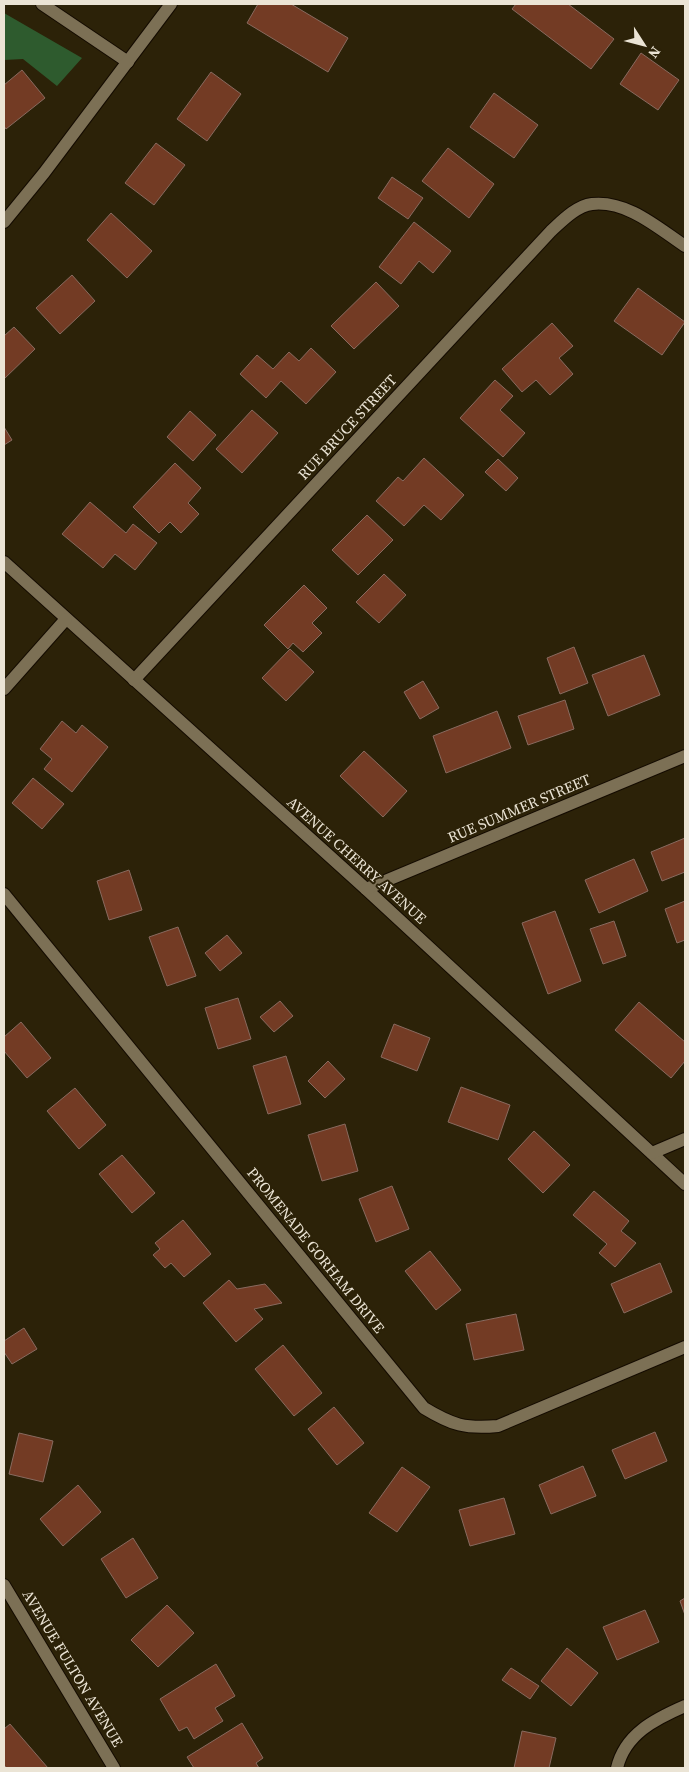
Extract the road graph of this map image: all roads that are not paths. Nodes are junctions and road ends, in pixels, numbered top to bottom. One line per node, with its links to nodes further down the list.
1 (42, 4): 3 (street)
2 (172, 4): 3 (street)
3 (128, 62): 4 (street)
4 (4, 222)
5 (685, 246): 8 (street, RUE BRUCE STREET)
6 (4, 562): 7 (street, AVENUE CHERRY AVENUE)
7 (66, 619): 8 (street, AVENUE CHERRY AVENUE); 9 (street)
8 (134, 680): 11 (street, AVENUE CHERRY AVENUE)
9 (4, 688)
10 (685, 756): 11 (street, RUE SUMMER STREET)
11 (366, 890): 14 (street, AVENUE CHERRY AVENUE)
12 (4, 894): 16 (street, PROMENADE GORHAM DRIVE)
13 (685, 1139): 14 (street)
14 (652, 1153): 15 (street, AVENUE CHERRY AVENUE)
15 (685, 1184)
16 (685, 1347)
17 (4, 1585): 19 (street, AVENUE FULTON AVENUE)
18 (685, 1706): 20 (street)
19 (114, 1768)
20 (617, 1768)

